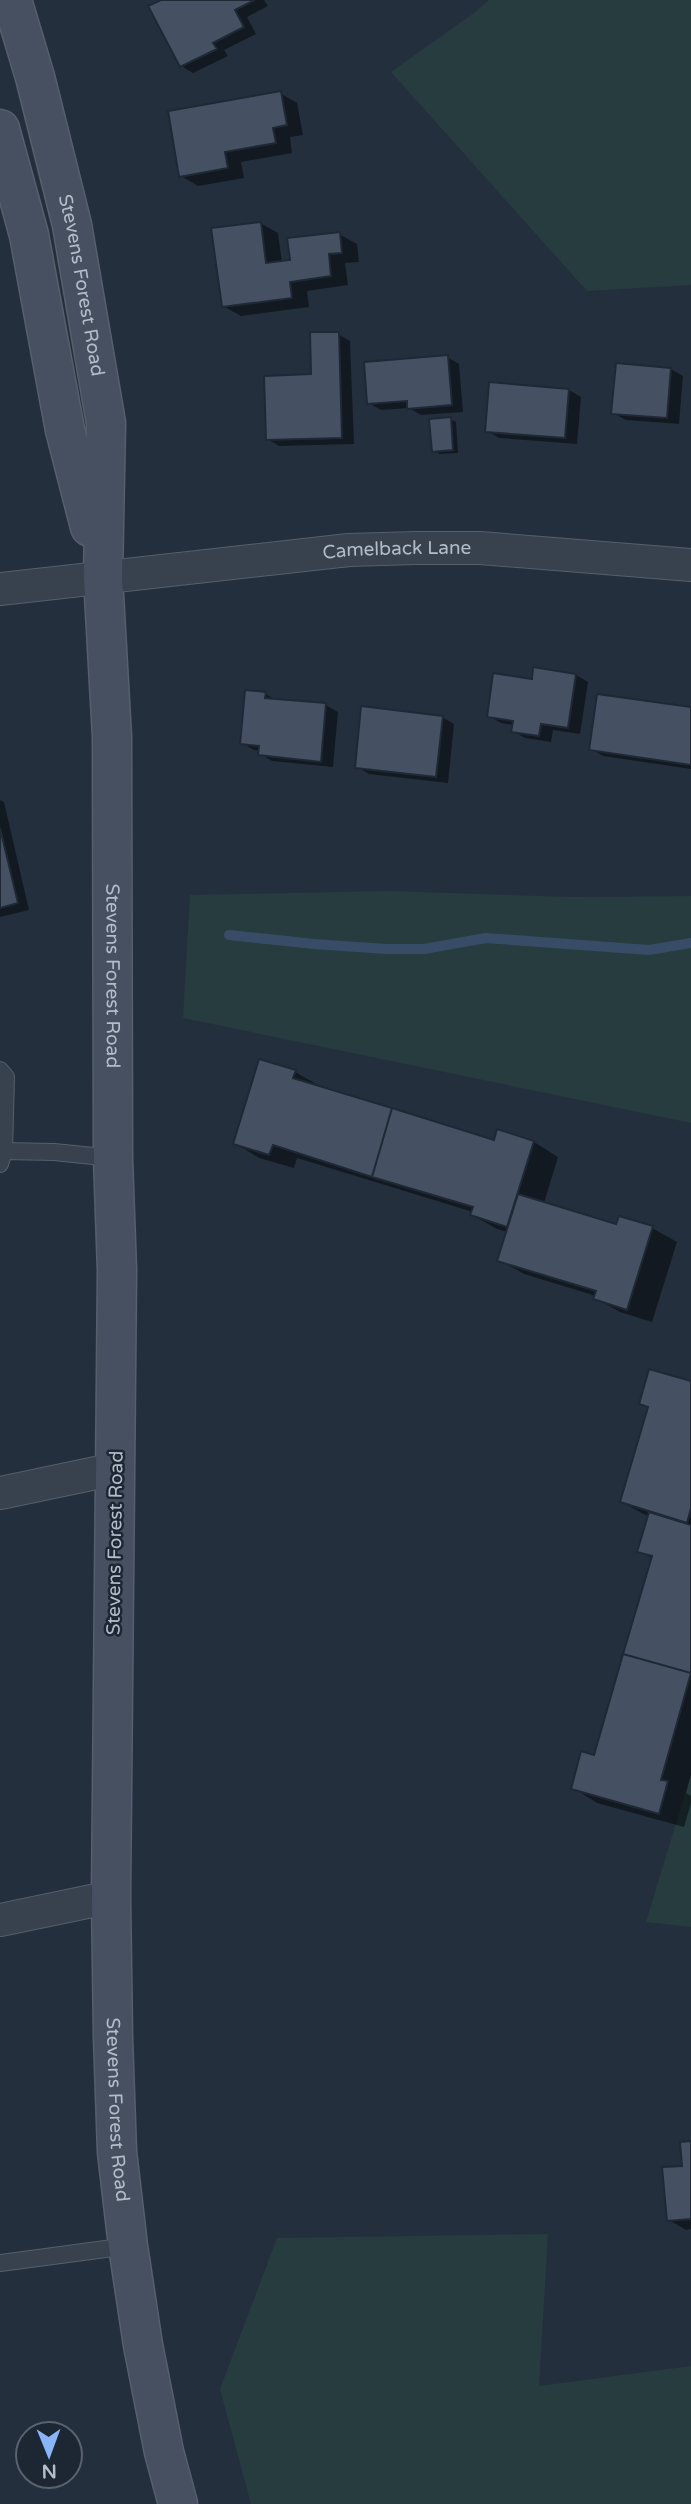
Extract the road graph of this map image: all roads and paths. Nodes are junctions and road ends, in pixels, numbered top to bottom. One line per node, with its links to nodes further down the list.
1 (12, 0): 4 (street, Stevens Forest Road)
2 (0, 129): 4 (street, Stevens Forest Road)
3 (691, 565): 4 (street, Camelback Lane)
4 (103, 577): 5 (street, Camelback Lane); 8 (street, Stevens Forest Road)
5 (0, 589)
6 (0, 1070): 7 (lane)
7 (1, 1155): 8 (lane)
8 (113, 1158): 9 (street, Stevens Forest Road)
9 (115, 1469): 10 (street); 11 (street, Stevens Forest Road)
10 (0, 1493)
11 (111, 1897): 12 (street); 13 (street, Stevens Forest Road)
12 (0, 1920)
13 (128, 2246): 14 (lane); 15 (street, Stevens Forest Road)
14 (0, 2263)
15 (178, 2504)

